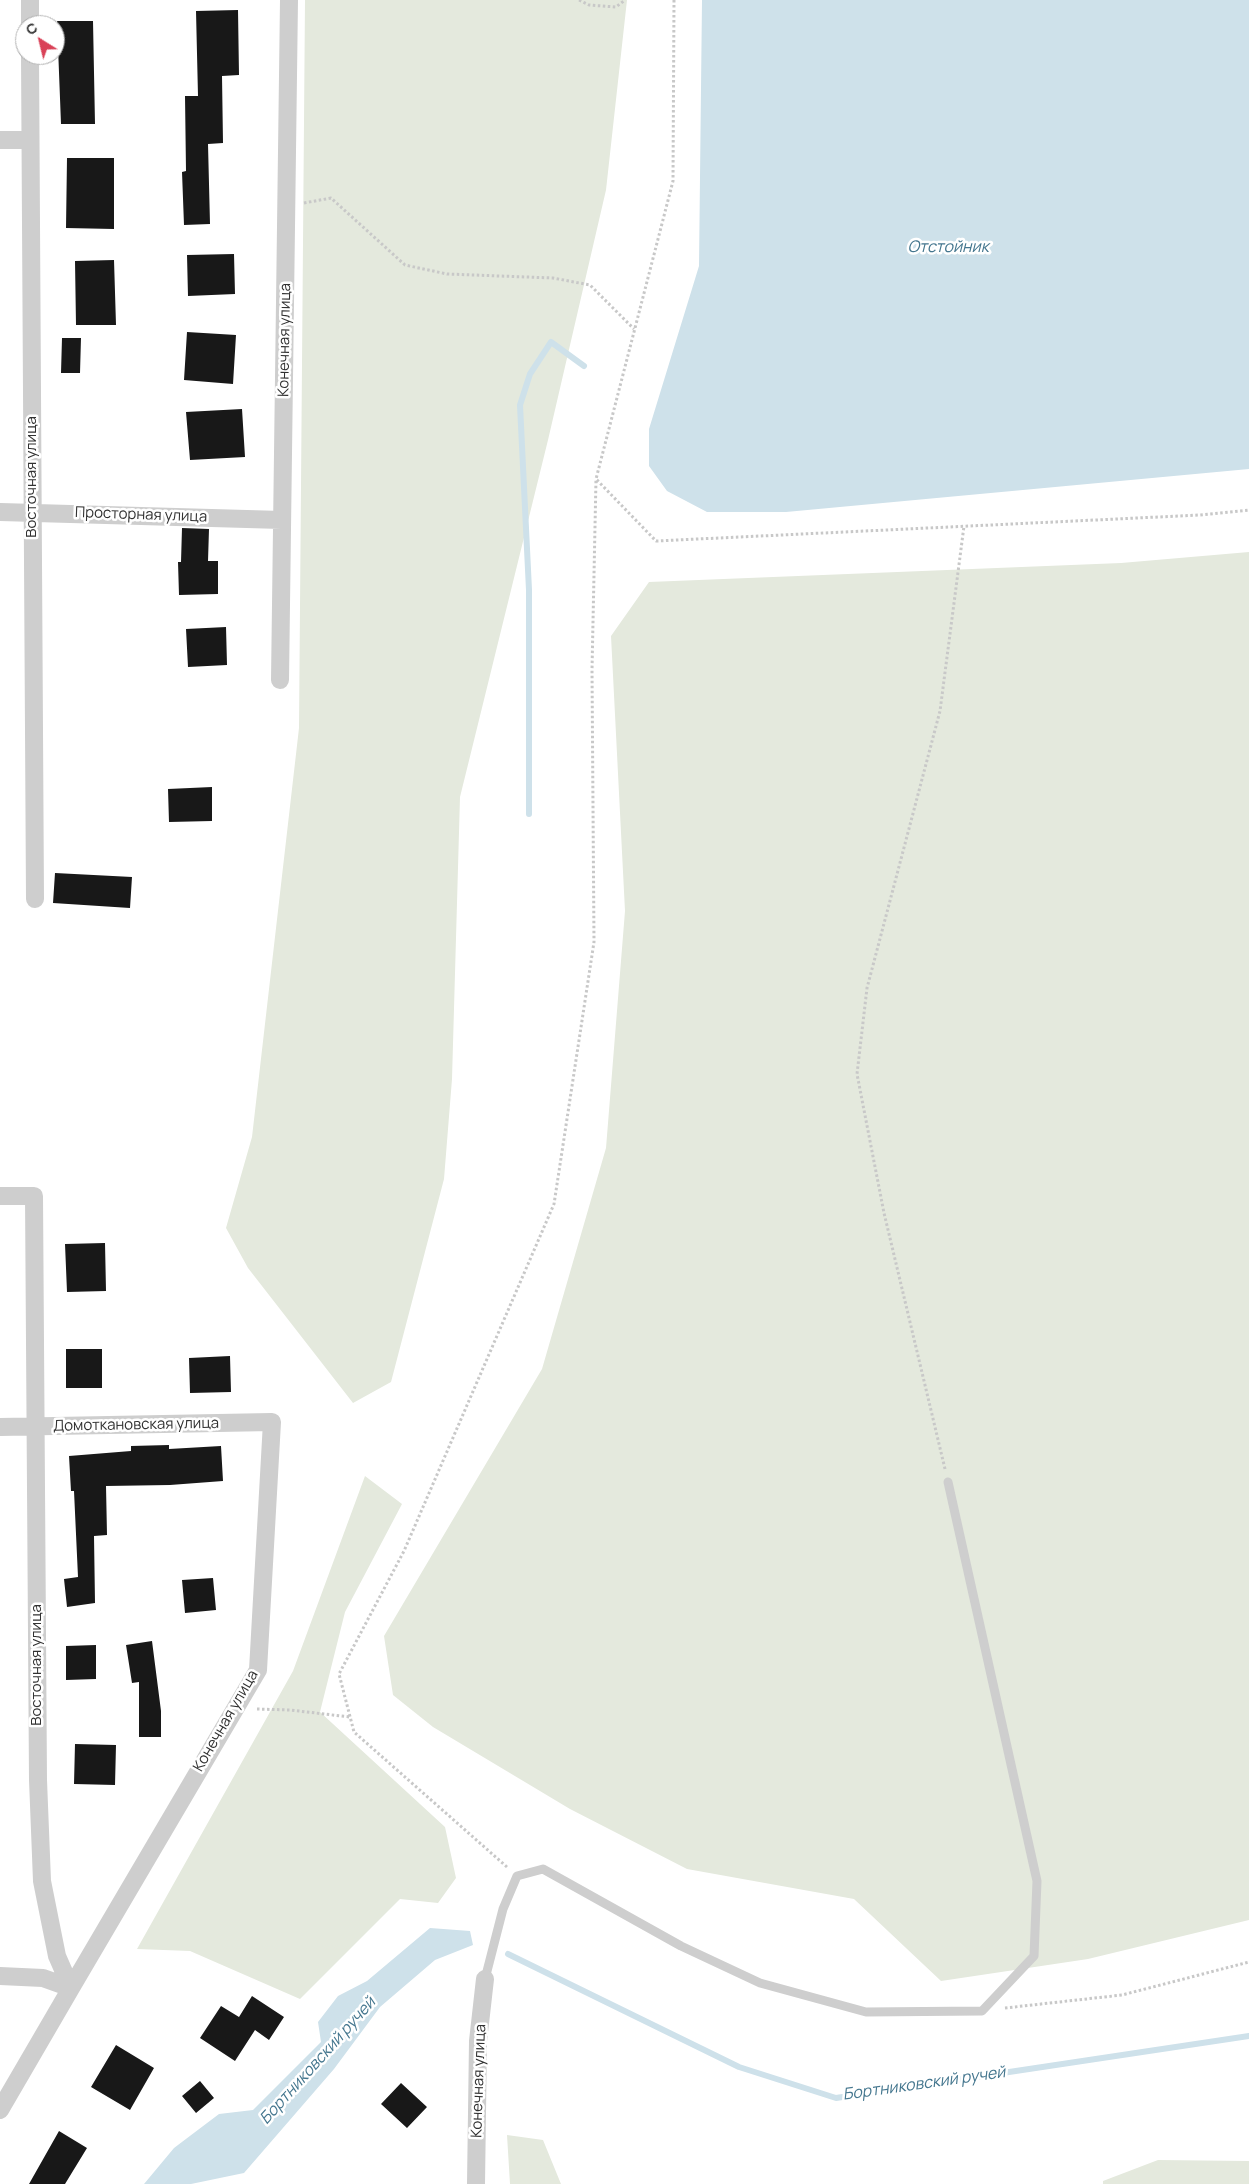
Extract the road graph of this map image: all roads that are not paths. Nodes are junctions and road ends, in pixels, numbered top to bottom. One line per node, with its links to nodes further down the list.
1 (30, 0): 3 (street)
2 (289, 0): 9 (street, Конечная улица)
3 (30, 15)
4 (30, 65): 6 (street, Восточная улица)
5 (0, 140): 6 (street)
6 (30, 140): 8 (street, Восточная улица)
7 (0, 512): 8 (street, Просторная улица)
8 (32, 512): 9 (street, Просторная улица); 11 (street, Восточная улица)
9 (282, 520): 10 (street, Конечная улица)
10 (280, 680)
11 (35, 899)
12 (0, 1196): 15 (street, Восточная улица)
13 (272, 1422): 15 (street, Домоткановская улица); 19 (street, Конечная улица)
14 (0, 1427): 15 (street, Домоткановская улица)
15 (35, 1427): 19 (street, Восточная улица)
16 (948, 1482): 18 (lane)
17 (0, 1976): 19 (street)
18 (485, 1979): 21 (street, Конечная улица)
19 (71, 1988): 20 (street)
20 (0, 2110)
21 (476, 2184)

